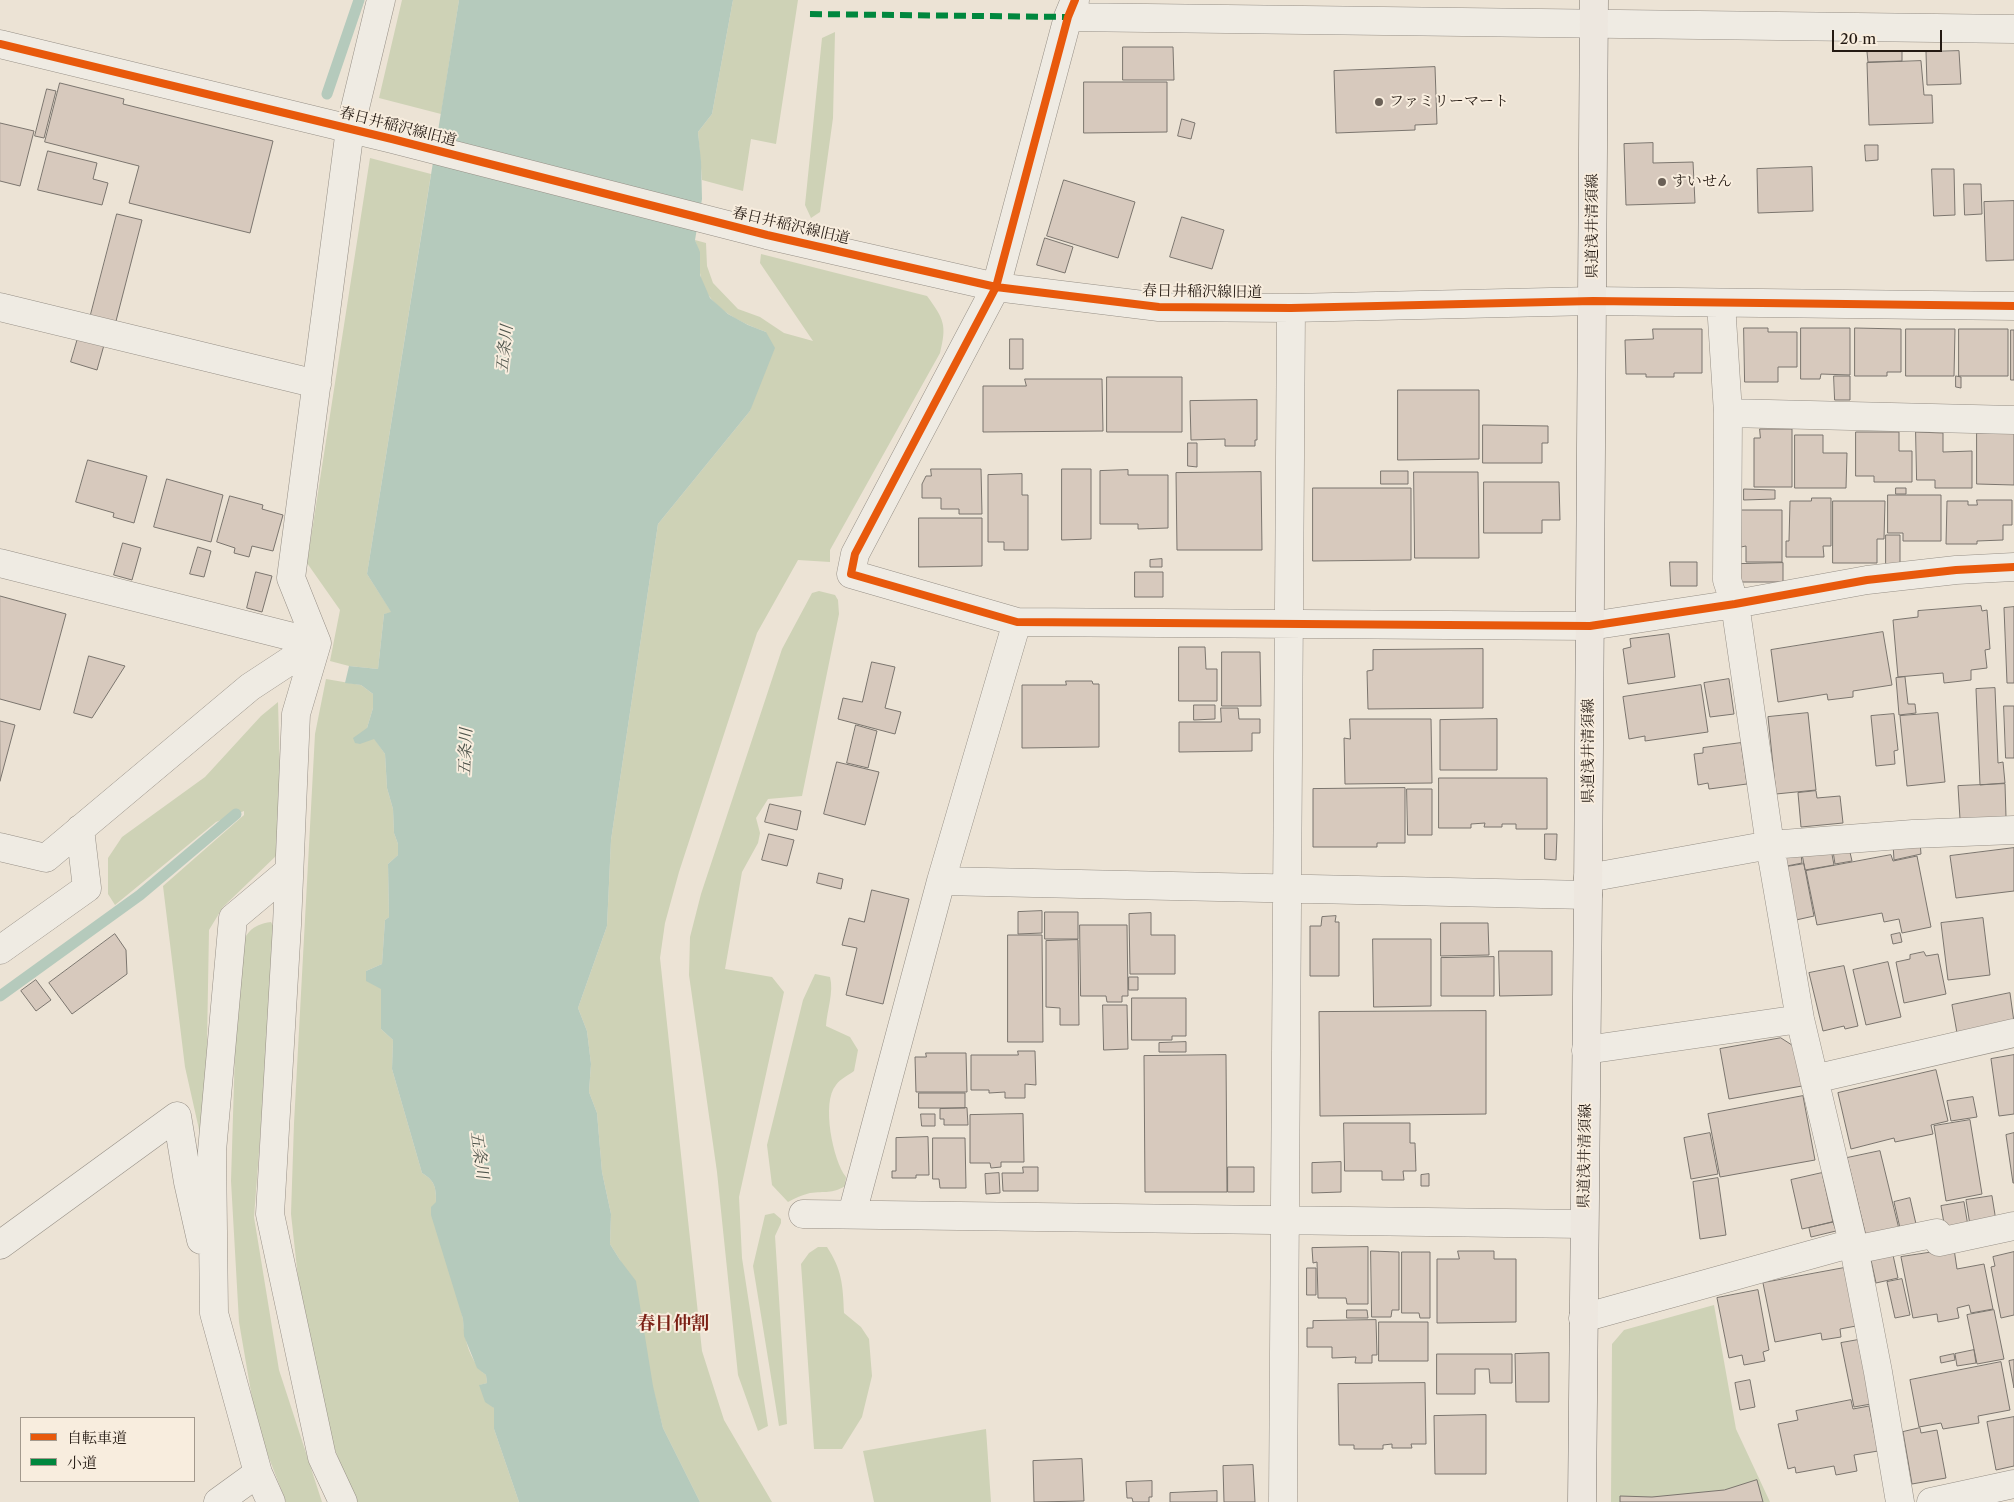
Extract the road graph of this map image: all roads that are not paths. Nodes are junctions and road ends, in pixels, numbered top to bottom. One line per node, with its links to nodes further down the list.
1 (381, 0): 6 (street)
2 (1071, 9): 3 (street); 7 (street)
3 (1593, 12): 4 (street); 8 (main road, 県道浅井清須線)
4 (2014, 29)
5 (0, 44): 6 (street, 春日井稲沢線旧道)
6 (350, 129): 7 (street, 春日井稲沢線旧道); 13 (street)
7 (996, 287): 12 (street, 春日井稲沢線旧道); 19 (street)
8 (1593, 301): 9 (street, 春日井稲沢線旧道); 12 (street, 春日井稲沢線旧道); 21 (main road, 県道浅井清須線)
9 (1721, 303): 10 (street, 春日井稲沢線旧道); 14 (street)
10 (2014, 306)
11 (0, 307): 13 (street)
12 (1291, 308): 20 (street)
13 (317, 384): 22 (street)
14 (1728, 413): 15 (street); 18 (street)
15 (2014, 420)
16 (0, 563): 22 (street)
17 (2014, 567): 18 (street)
18 (1735, 604): 21 (street); 25 (street)
19 (1017, 622): 20 (street); 28 (street)
20 (1289, 624): 21 (street); 30 (street)
21 (1590, 626): 29 (main road, 県道浅井清須線)
22 (317, 643): 23 (street); 27 (street)
23 (80, 829): 26 (street); 31 (street)
24 (2014, 830): 25 (street)
25 (1770, 845): 29 (street); 32 (street)
26 (0, 847)
27 (289, 871): 43 (street); 49 (street)
28 (941, 881): 30 (street); 37 (street)
29 (1588, 886): 30 (street); 34 (main road, 県道浅井清須線)
30 (1287, 889): 38 (street)
31 (0, 950)
32 (1800, 1019): 34 (street); 35 (street)
33 (2014, 1034): 35 (street)
34 (1586, 1050): 39 (main road, 県道浅井清須線)
35 (1814, 1079): 42 (street)
36 (803, 1214): 37 (street)
37 (852, 1214): 38 (street)
38 (1285, 1220): 39 (street); 50 (street)
39 (1584, 1224): 44 (main road, 県道浅井清須線)
40 (2014, 1226): 42 (street)
41 (0, 1245): 43 (street)
42 (1854, 1247): 44 (street); 52 (street)
43 (214, 1313): 45 (street)
44 (1583, 1318): 51 (main road, 県道浅井清須線)
45 (258, 1473): 47 (street); 48 (street)
46 (2014, 1484): 53 (street)
47 (218, 1502)
48 (271, 1502)
49 (343, 1502)
50 (1283, 1502)
51 (1582, 1502)
52 (1900, 1502)
53 (1931, 1502)

